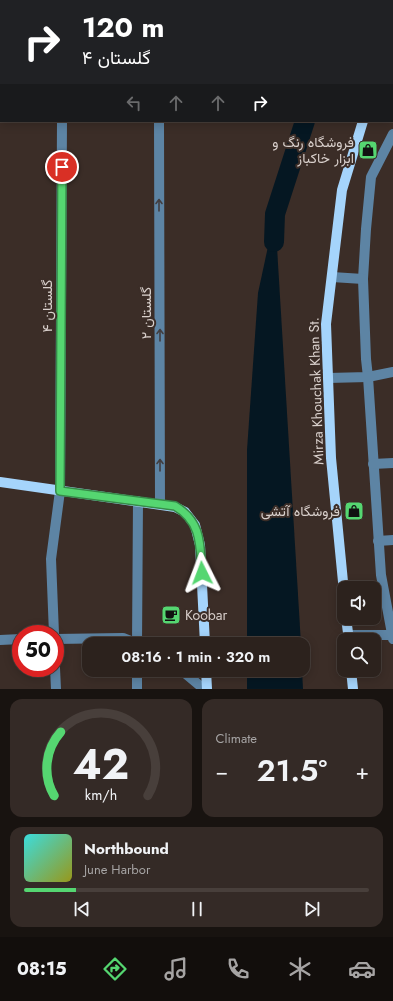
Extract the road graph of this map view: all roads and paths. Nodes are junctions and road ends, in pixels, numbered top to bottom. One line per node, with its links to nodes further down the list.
1 (0, 0): 2 (street)
2 (34, 0)
3 (62, 122): 15 (street, گلستان ۴)
4 (159, 122): 17 (street, گلستان ۲, one-way to 4)
5 (363, 122): 7 (main road, Mirza Khouchak Khan St.)
6 (393, 134): 8 (street)
7 (332, 277): 8 (street); 11 (main road, Mirza Khouchak Khan St.)
8 (363, 279): 10 (street)
9 (393, 372): 10 (street)
10 (368, 377): 11 (street); 13 (street)
11 (328, 378): 20 (main road, Mirza Khouchak Khan St.)
12 (393, 463): 13 (street)
13 (373, 464): 19 (street)
14 (0, 482): 15 (main road)
15 (60, 491): 16 (main road); 21 (street, گلستان ۴)
16 (138, 501): 17 (main road); 22 (street)
17 (160, 504): 23 (main road)
18 (393, 540): 19 (street)
19 (378, 541): 25 (street)
20 (343, 581)
21 (54, 625)
22 (138, 637)
23 (205, 637)
24 (381, 637): 25 (street)
25 (393, 637)
26 (64, 638): 27 (street)
27 (82, 638)
28 (0, 640): 29 (street)
29 (12, 640)
30 (55, 677): 35 (street)
31 (137, 677): 36 (street)
32 (189, 677): 37 (street)
33 (206, 677): 38 (main road)
34 (352, 677): 39 (main road)
35 (56, 689)
36 (137, 689)
37 (204, 689)
38 (207, 689)
39 (353, 689)

